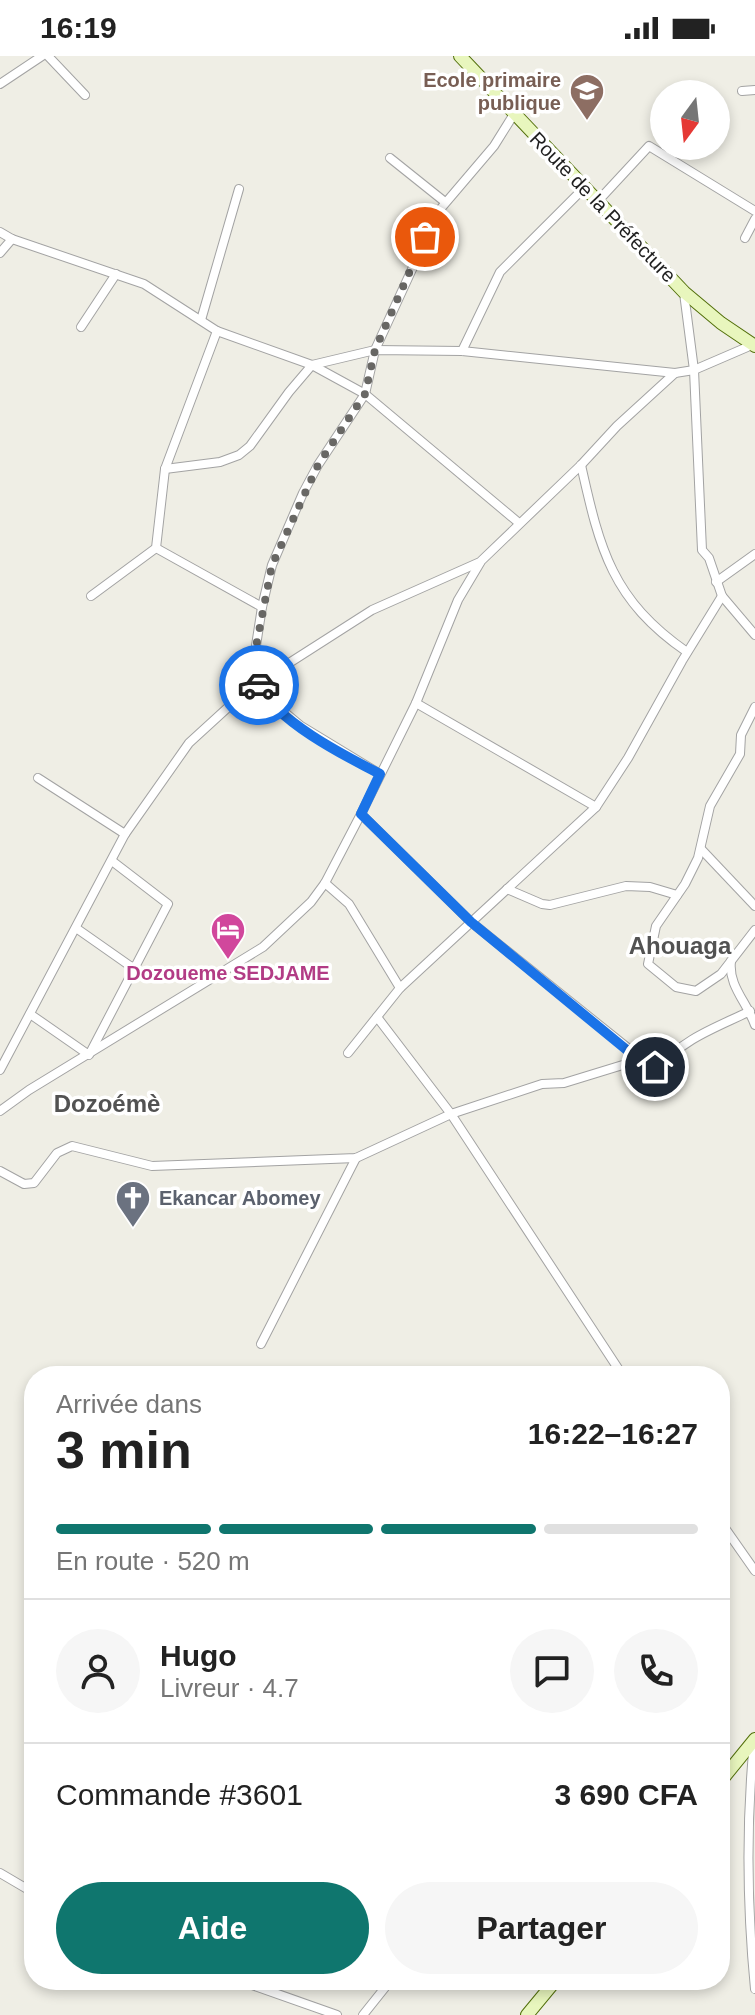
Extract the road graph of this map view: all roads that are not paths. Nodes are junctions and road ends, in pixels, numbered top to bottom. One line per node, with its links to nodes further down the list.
1 (45, 56): 3 (street); 6 (street)
2 (460, 56): 7 (street, Route de la Préfecture)
3 (0, 84)
4 (755, 90): 5 (street)
5 (742, 91)
6 (85, 95)
7 (514, 114): 9 (street, Route de la Préfecture); 12 (street)
8 (390, 158): 12 (street)
9 (585, 187): 11 (street, Route de la Préfecture); 26 (street)
10 (239, 189): 21 (street)
11 (598, 201): 13 (street); 20 (street, Route de la Préfecture)
12 (445, 202): 25 (street)
13 (755, 211)
14 (755, 219): 16 (street)
15 (0, 232): 17 (street)
16 (745, 238)
17 (12, 239): 18 (street); 19 (street)
18 (0, 253)
19 (116, 274): 21 (street); 22 (street)
20 (684, 292): 24 (street, Route de la Préfecture); 28 (street)
21 (201, 320): 23 (street)
22 (81, 327)
23 (217, 331): 27 (street); 32 (street)
24 (754, 345): 28 (street)
25 (375, 350): 26 (street); 27 (street); 30 (street)
26 (462, 351): 29 (street)
27 (312, 365): 30 (street); 32 (street)
28 (694, 370): 29 (street); 37 (street)
29 (675, 373): 31 (street)
30 (365, 394): 33 (street); 40 (street)
31 (581, 465): 33 (street); 42 (street)
32 (165, 469): 34 (street)
33 (519, 523): 36 (street)
34 (156, 548): 38 (street); 40 (street)
35 (755, 554): 37 (street)
36 (480, 562): 43 (street); 44 (street)
37 (716, 582): 39 (street)
38 (91, 596)
39 (722, 596): 41 (street); 42 (street)
40 (262, 607): 43 (street)
41 (755, 635)
42 (687, 652): 48 (street)
43 (258, 683): 46 (street); 50 (street)
44 (416, 703): 46 (street); 48 (street)
45 (755, 707): 51 (street)
46 (380, 774): 49 (street)
47 (38, 778): 50 (street)
48 (596, 807): 54 (street)
49 (361, 814): 53 (street); 57 (street)
50 (125, 834): 52 (street)
51 (701, 849): 55 (street); 56 (street)
52 (112, 861): 58 (street); 61 (street)
53 (325, 883): 62 (street); 68 (street)
54 (507, 889): 55 (street); 57 (street)
55 (677, 895): 60 (street)
56 (755, 906)
57 (471, 922): 62 (street); 69 (street)
58 (76, 928): 61 (street); 64 (street)
59 (755, 930): 60 (street)
60 (731, 961): 63 (street)
61 (133, 968): 68 (street)
62 (400, 988): 65 (street)
63 (750, 1011): 66 (street); 69 (street)
64 (30, 1014): 68 (street); 70 (street)
65 (377, 1017): 67 (street); 72 (street)
66 (755, 1025)
67 (348, 1053)
68 (89, 1055): 71 (street)
69 (639, 1060): 72 (street)
70 (0, 1070)
71 (0, 1111)
72 (451, 1114): 73 (street); 76 (street)
73 (356, 1158): 74 (street); 75 (street)
74 (0, 1171)
75 (261, 1344)
76 (616, 1366)
77 (730, 1535): 78 (street)
78 (755, 1571)
79 (754, 1740): 80 (street); 83 (street)
80 (730, 1770)
81 (0, 1873): 82 (street)
82 (24, 1887)
83 (755, 1989)
84 (266, 1990): 87 (street)
85 (383, 1990): 88 (street)
86 (548, 1990): 89 (street)
87 (337, 2015)
88 (363, 2015)
89 (527, 2015)

